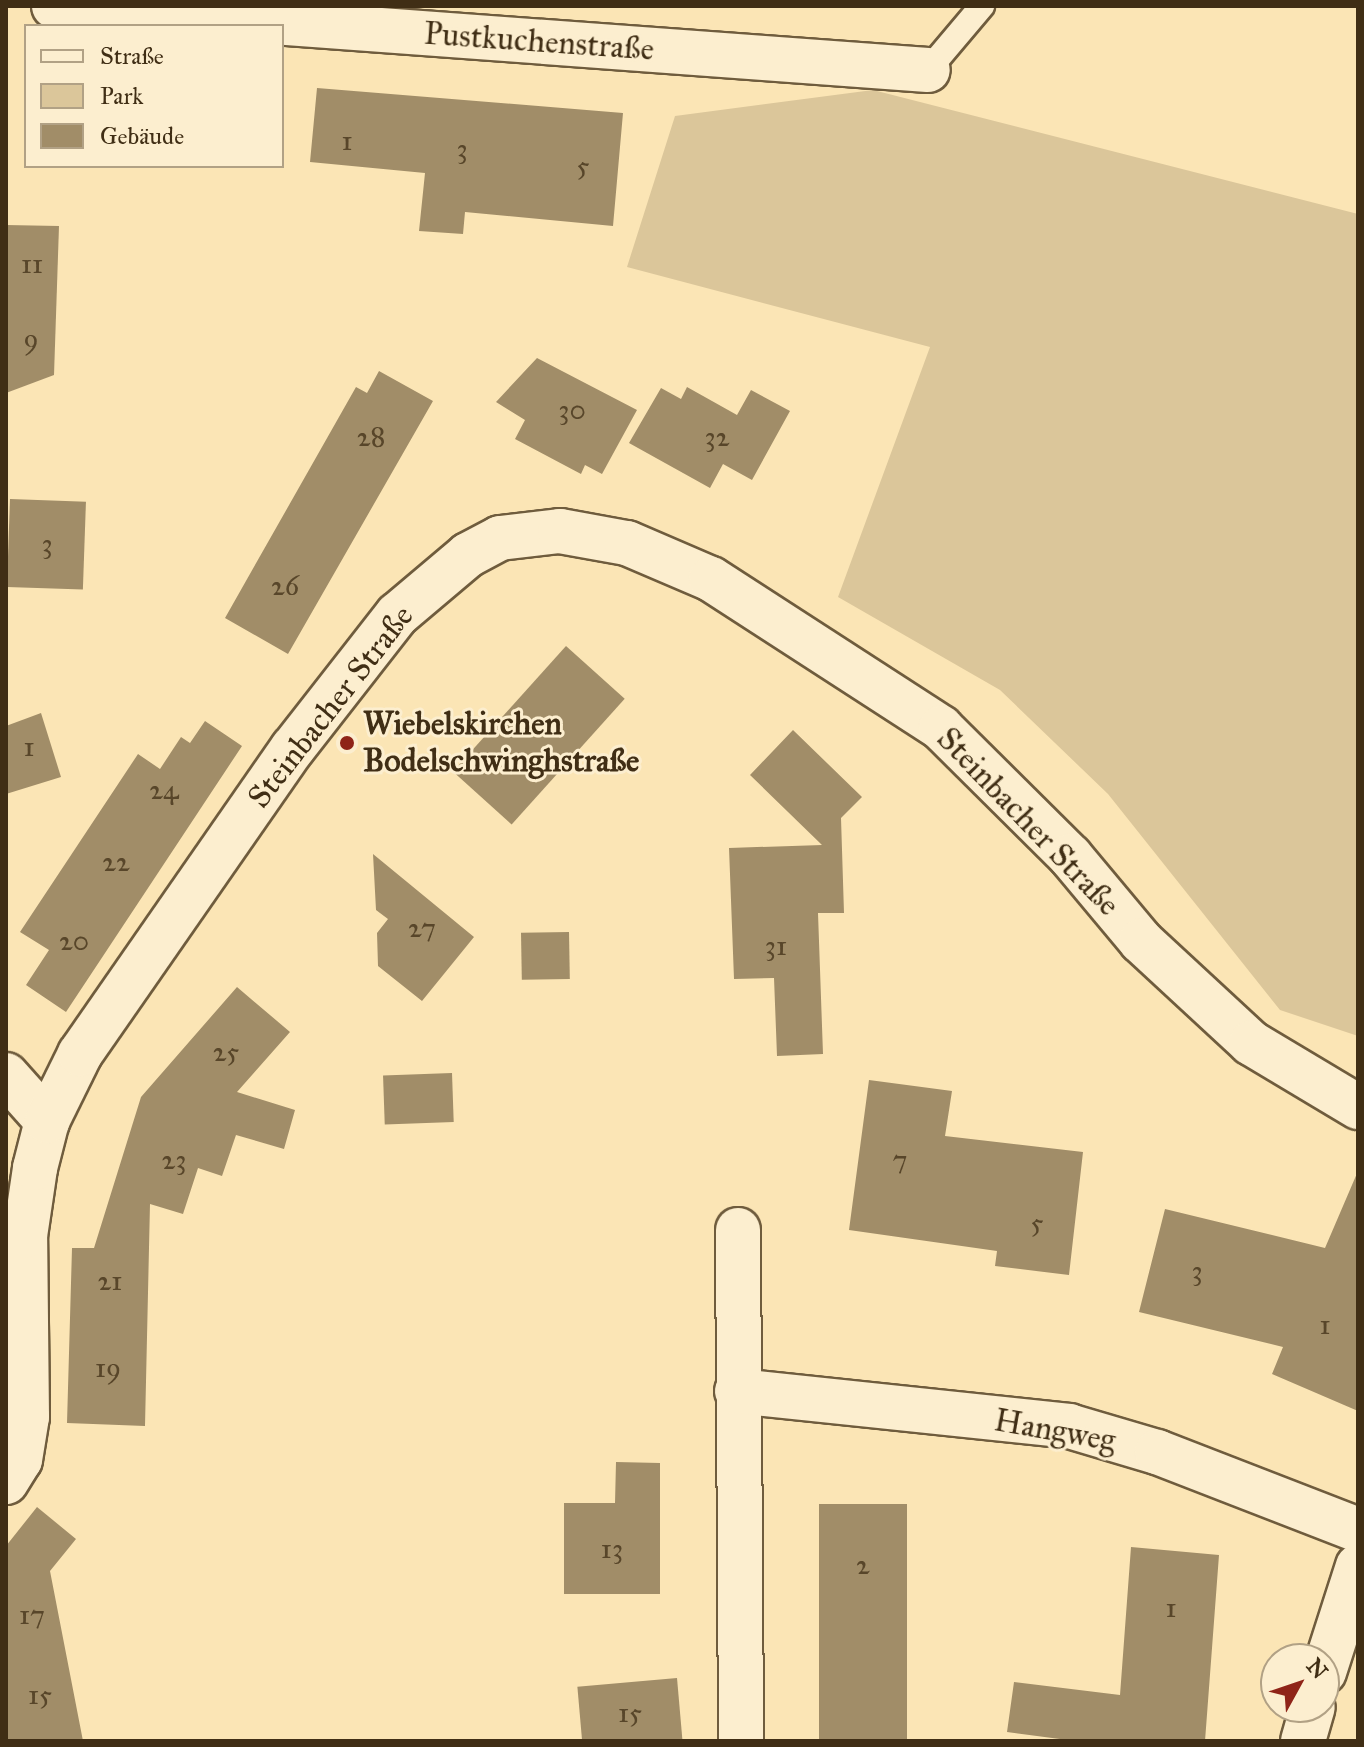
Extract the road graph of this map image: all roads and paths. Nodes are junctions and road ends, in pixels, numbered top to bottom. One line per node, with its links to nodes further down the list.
1 (54, 6): 3 (street, Pustkuchenstraße)
2 (982, 6): 3 (lane)
3 (928, 70)
4 (6, 1075): 6 (street)
5 (1358, 1107): 6 (street, Steinbacher Straße)
6 (47, 1121): 9 (street, Steinbacher Straße)
7 (738, 1230): 8 (street)
8 (737, 1391): 10 (street, Hangweg); 13 (street)
9 (6, 1482)
10 (1358, 1530)
11 (1358, 1566): 12 (street)
12 (1333, 1643)
13 (741, 1741)

